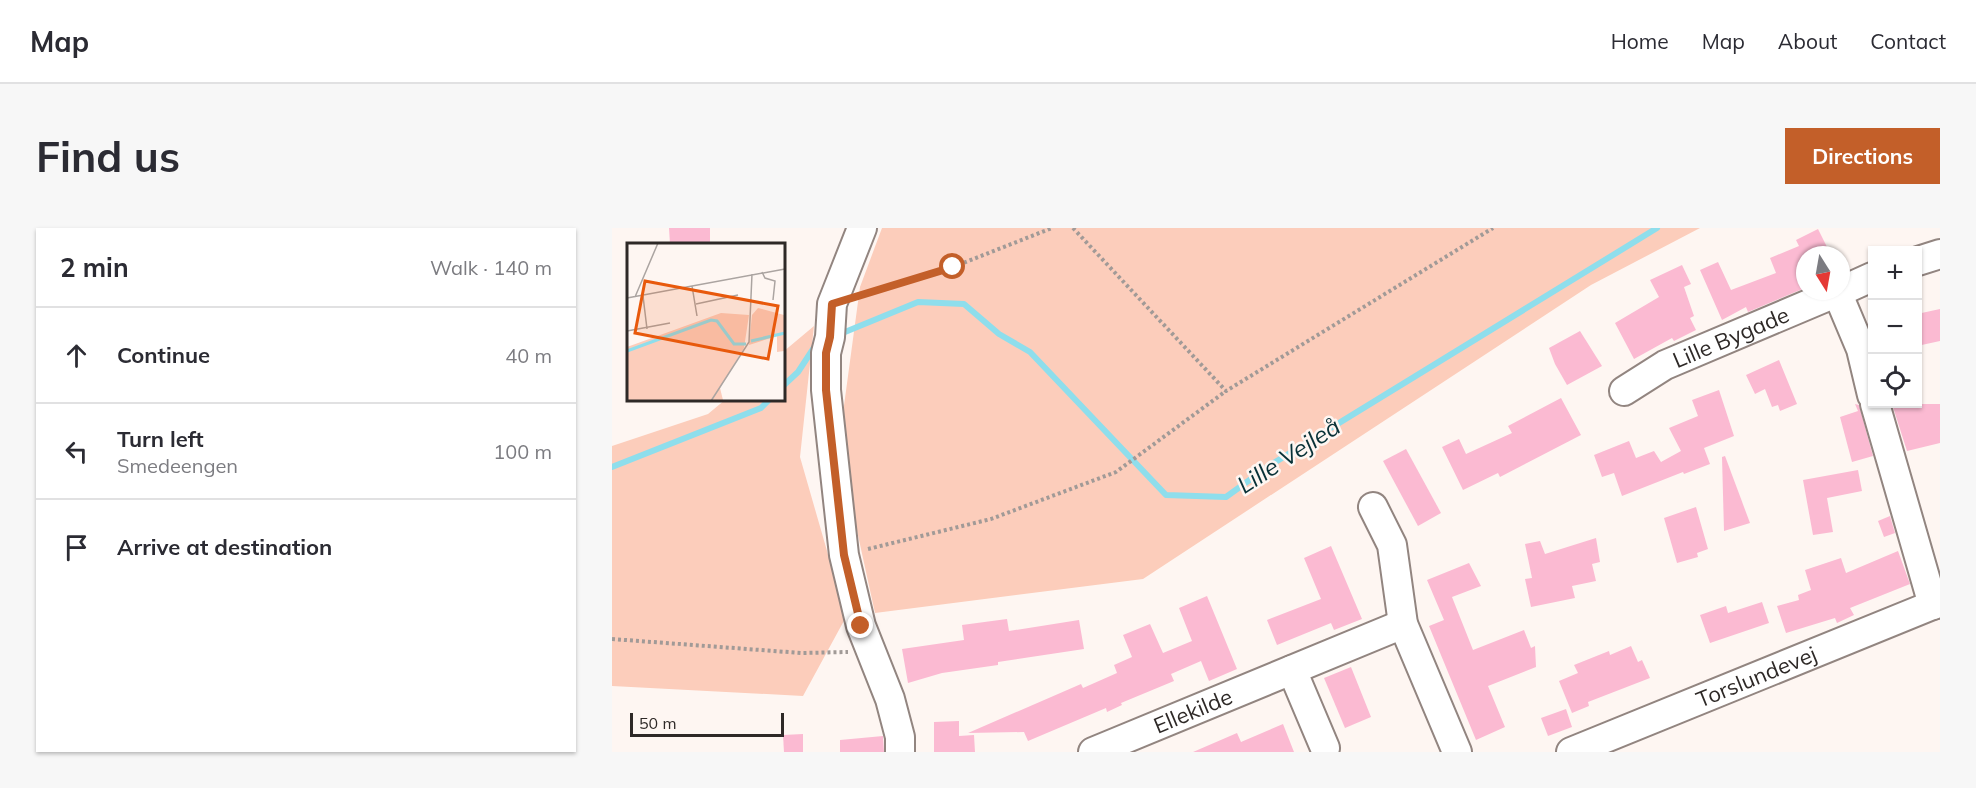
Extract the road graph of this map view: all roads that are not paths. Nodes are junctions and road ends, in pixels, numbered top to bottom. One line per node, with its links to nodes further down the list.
1 (862, 228): 16 (street)
2 (1940, 254): 3 (street)
3 (1922, 259)
4 (1868, 279): 5 (street, Lille Bygade)
5 (1850, 286)
6 (1818, 300): 9 (street, Lille Bygade)
7 (1842, 300): 8 (street)
8 (1868, 378)
9 (1624, 391)
10 (1876, 408): 12 (street)
11 (1373, 507): 13 (street)
12 (1937, 603): 19 (street, Torslundevej)
13 (1403, 624): 14 (street, Ellekilde); 18 (street)
14 (1292, 670): 15 (street); 17 (street, Ellekilde)
15 (1325, 748)
16 (900, 752)
17 (1093, 752)
18 (1457, 752)
19 (1571, 752)

